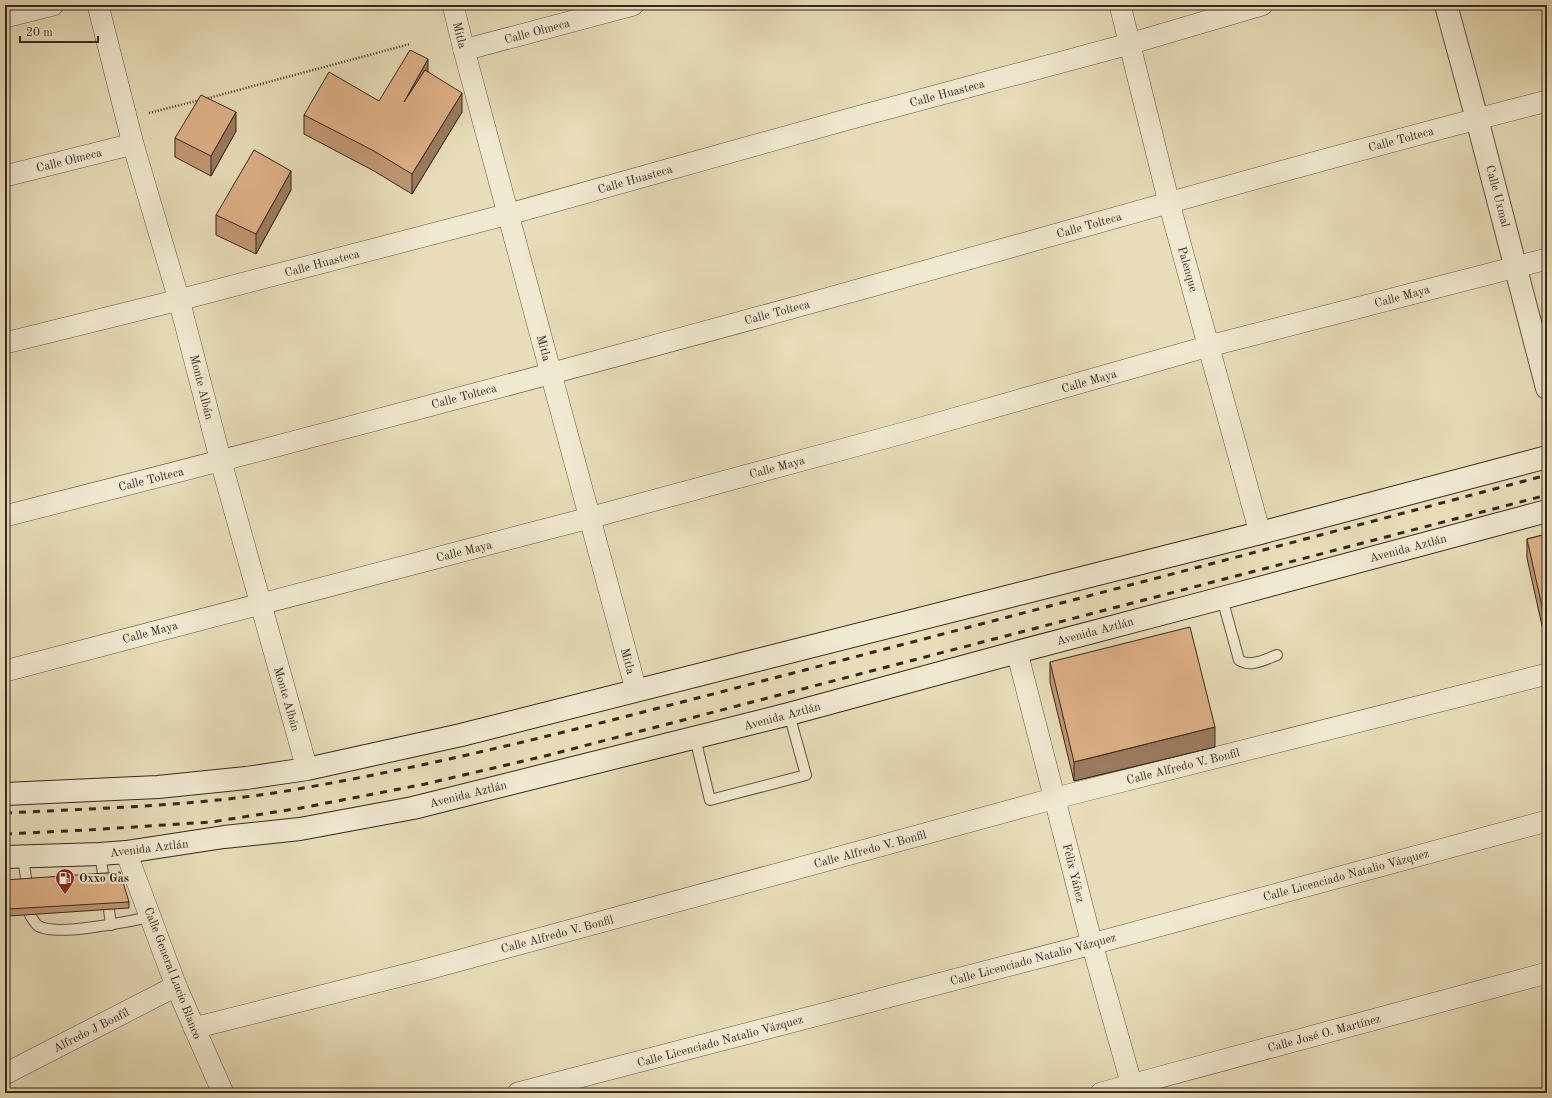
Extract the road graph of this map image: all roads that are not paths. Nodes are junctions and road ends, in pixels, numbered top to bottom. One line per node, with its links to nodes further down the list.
1 (53, 5): 8 (street)
2 (98, 5): 13 (street, Monte Albán)
3 (453, 5): 10 (street, Mitla)
4 (633, 5): 10 (street, Calle Olmeca)
5 (1120, 5): 9 (street, Palenque)
6 (1262, 5): 9 (street, Calle Huasteca)
7 (1446, 5): 12 (main road, Calle Uxmal)
8 (5, 17)
9 (1129, 44): 15 (street, Palenque); 16 (street, Calle Huasteca)
10 (464, 50): 16 (street, Mitla)
11 (1547, 101): 12 (street, Calle Tolteca)
12 (1477, 119): 15 (street, Calle Tolteca); 18 (main road, Calle Uxmal)
13 (133, 144): 14 (street, Calle Olmeca); 19 (street, Monte Albán)
14 (5, 176)
15 (1169, 203): 21 (street, Palenque); 22 (street, Calle Tolteca)
16 (509, 214): 19 (street, Calle Huasteca); 22 (street, Mitla)
17 (1547, 259): 18 (street, Calle Maya)
18 (1516, 267): 21 (street, Calle Maya); 23 (main road, Calle Uxmal)
19 (179, 300): 20 (street, Calle Huasteca); 25 (street, Monte Albán)
20 (5, 343)
21 (1210, 346): 28 (street, Calle Maya); 29 (street, Palenque)
22 (551, 373): 25 (street, Calle Tolteca); 28 (street, Mitla)
23 (1547, 388)
24 (1547, 457): 29 (main road)
25 (221, 462): 27 (street, Calle Tolteca); 31 (street, Monte Albán)
26 (1547, 511): 30 (main road, Avenida Aztlán)
27 (5, 516)
28 (589, 518): 31 (street, Calle Maya); 36 (street, Mitla)
29 (1260, 533): 36 (main road)
30 (1222, 598): 32 (main road, Avenida Aztlán); 33 (lane)
31 (260, 603): 34 (street, Calle Maya); 39 (street, Monte Albán)
32 (1018, 652): 37 (main road, Avenida Aztlán); 41 (street, Félix Yáñez)
33 (1277, 655)
34 (5, 671)
35 (1547, 674): 41 (street, Calle Alfredo V. Bonfil)
36 (636, 690): 39 (main road)
37 (789, 714): 38 (main road, Avenida Aztlán); 38 (lane)
38 (695, 738): 43 (main road, Avenida Aztlán)
39 (307, 769): 40 (main road)
40 (5, 794)
41 (1056, 798): 52 (street, Félix Yáñez); 55 (street, Calle Alfredo V. Bonfil)
42 (1547, 821): 52 (street, Calle Licenciado Natalio Vázquez)
43 (126, 852): 44 (main road, Avenida Aztlán); 50 (street, Calle General Lucio Blanco)
44 (100, 854): 45 (main road, Avenida Aztlán); 46 (lane)
45 (14, 857): 47 (lane)
46 (104, 880)
47 (27, 885)
48 (109, 910): 51 (lane)
49 (30, 914): 51 (lane)
50 (151, 917): 51 (lane); 54 (street, Calle General Lucio Blanco)
51 (111, 925)
52 (1092, 944): 57 (street, Félix Yáñez); 59 (street, Calle Licenciado Natalio Vázquez)
53 (1547, 973): 57 (street, Calle José O. Martínez)
54 (176, 986): 55 (street, Calle General Lucio Blanco); 56 (street, Alfredo J Bonfíl)
55 (194, 1028): 58 (street, Calle General Lucio Blanco)
56 (5, 1074)
57 (1133, 1089): 60 (street, Calle José O. Martínez)
58 (223, 1093)
59 (518, 1093)
60 (1101, 1093)

